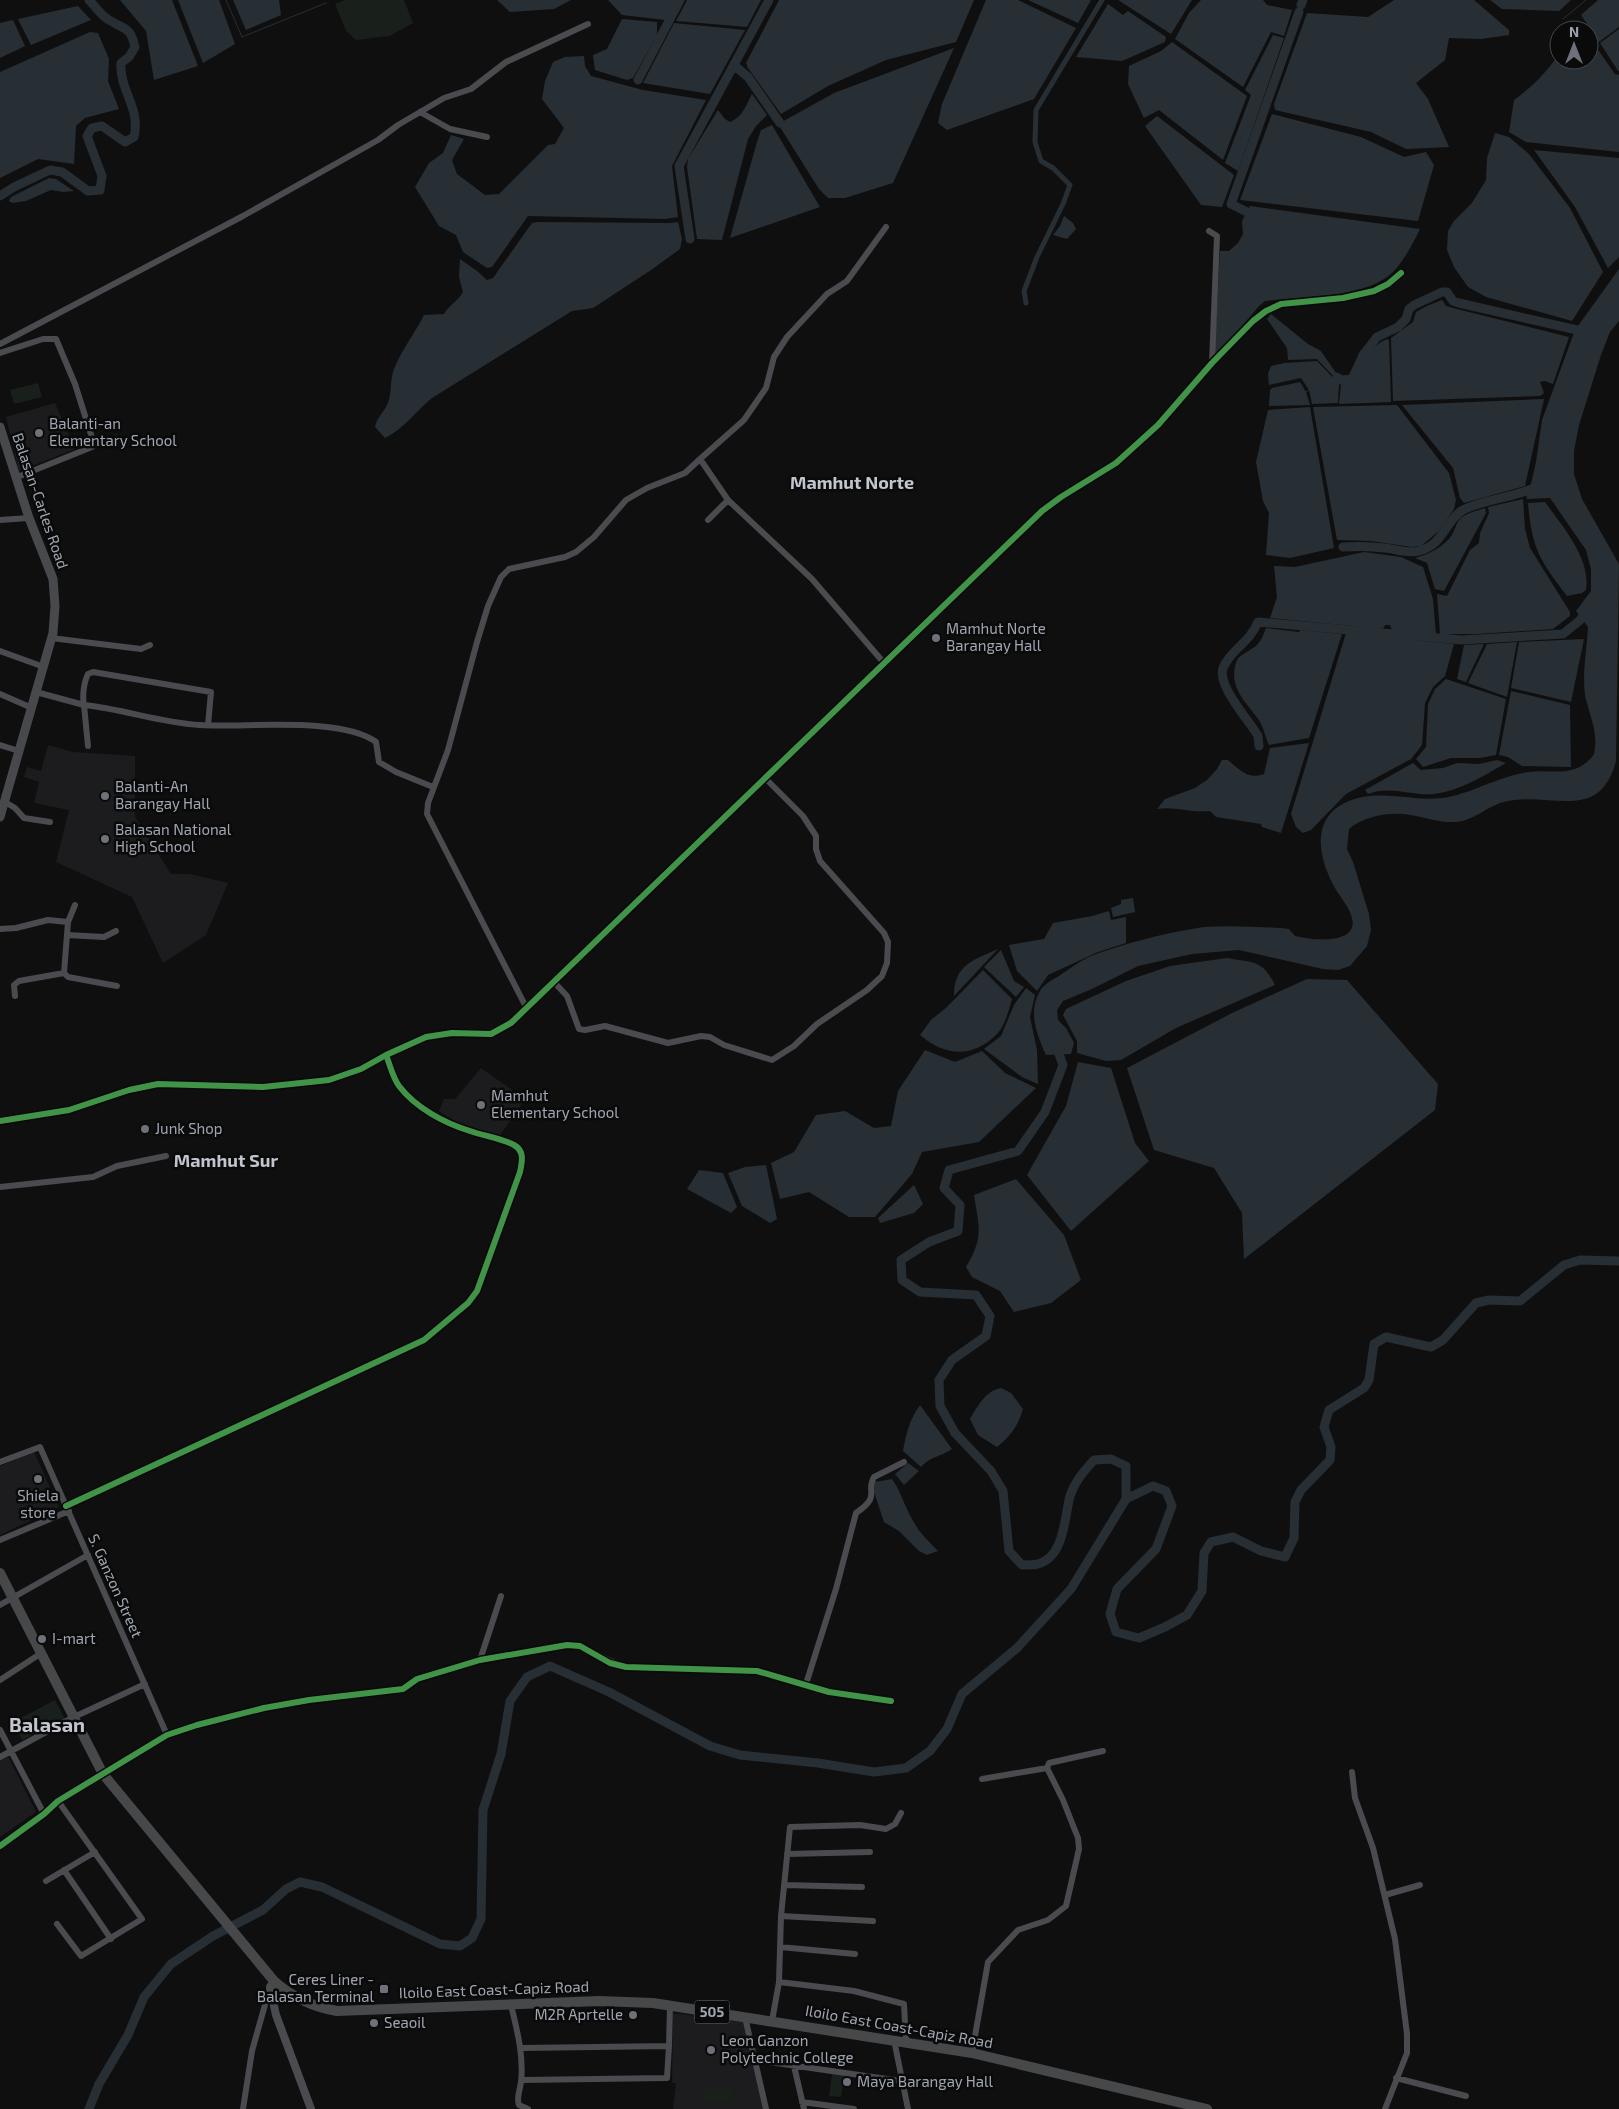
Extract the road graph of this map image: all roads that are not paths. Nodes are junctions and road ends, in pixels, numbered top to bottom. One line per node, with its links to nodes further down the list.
1 (588, 24): 2 (street)
2 (420, 112): 3 (street); 7 (street)
3 (487, 137)
4 (886, 227): 11 (street)
5 (1209, 231): 9 (street)
6 (1401, 273): 9 (street)
7 (0, 344)
8 (0, 353): 12 (street)
9 (1212, 363): 20 (street)
10 (0, 427): 12 (main road, Balasan-Carles Road)
11 (700, 459): 13 (street); 31 (street)
12 (15, 478): 14 (main road, Balasan-Carles Road)
13 (728, 500): 16 (street); 20 (street)
14 (28, 518): 15 (street); 17 (main road, Balasan-Carles Road)
15 (0, 520)
16 (708, 520)
17 (52, 638): 18 (street); 21 (main road, Balasan-Carles Road)
18 (150, 644)
19 (0, 651): 21 (street)
20 (884, 663): 30 (street)
21 (44, 667): 22 (main road, Balasan-Carles Road)
22 (36, 692): 24 (street); 25 (main road, Balasan-Carles Road)
23 (0, 694): 25 (street)
24 (84, 706): 26 (street); 26 (street); 28 (street)
25 (32, 708): 29 (main road, Balasan-Carles Road)
26 (208, 725): 31 (street)
27 (0, 745): 29 (street)
28 (88, 746)
29 (20, 751): 32 (main road, Balasan-Carles Road)
30 (765, 778): 41 (street); 41 (street)
31 (433, 787): 44 (street)
32 (4, 802): 33 (main road, Balasan-Carles Road); 34 (street)
33 (0, 816)
34 (50, 822)
35 (75, 905): 36 (street)
36 (68, 922): 37 (street); 39 (street)
37 (0, 929)
38 (116, 931): 39 (street)
39 (67, 935): 40 (street)
40 (64, 973): 42 (street); 43 (street)
41 (553, 981): 44 (street)
42 (118, 986)
43 (15, 996)
44 (526, 1007): 45 (street)
45 (386, 1054): 46 (street); 51 (street)
46 (0, 1121)
47 (166, 1156): 48 (street)
48 (0, 1187)
49 (0, 1462): 51 (street, S. Ganzon Street)
50 (904, 1462): 62 (street)
51 (67, 1508): 52 (street); 53 (street, S. Ganzon Street)
52 (0, 1540)
53 (88, 1555): 56 (street); 61 (street, S. Ganzon Street)
54 (0, 1573): 56 (main road, Iloilo East Coast-Capiz Road / 505)
55 (502, 1596): 59 (street)
56 (12, 1597): 57 (street); 58 (main road, Iloilo East Coast-Capiz Road / 505)
57 (0, 1605)
58 (40, 1654): 60 (street); 64 (main road, Iloilo East Coast-Capiz Road / 505)
59 (480, 1660): 62 (street); 66 (street)
60 (0, 1680)
61 (145, 1684): 64 (street); 66 (street, S. Ganzon Street)
62 (806, 1684): 63 (street)
63 (891, 1701)
64 (74, 1717): 68 (street); 72 (main road, Iloilo East Coast-Capiz Road / 505)
65 (0, 1730): 68 (street)
66 (166, 1735): 72 (street)
67 (1103, 1750): 70 (street)
68 (10, 1751): 69 (street); 76 (street)
69 (0, 1757)
70 (1047, 1768): 73 (street); 103 (street)
71 (1352, 1772): 86 (street)
72 (103, 1774): 74 (street); 94 (main road, Iloilo East Coast-Capiz Road / 505)
73 (982, 1779)
74 (58, 1801): 76 (street); 78 (street)
75 (901, 1813): 80 (street)
76 (44, 1814): 77 (street)
77 (0, 1846)
78 (95, 1852): 81 (street); 90 (street)
79 (870, 1852): 80 (street)
80 (787, 1854): 83 (street)
81 (64, 1870): 82 (street); 90 (street)
82 (46, 1881)
83 (784, 1885): 85 (street); 87 (street)
84 (1420, 1885): 86 (street)
85 (862, 1887)
86 (1385, 1895): 106 (street)
87 (781, 1916): 88 (street); 91 (street)
88 (873, 1921)
89 (57, 1924): 90 (street)
90 (111, 1939)
91 (780, 1947): 92 (street); 93 (street)
92 (855, 1954)
93 (779, 1982): 98 (street); 100 (street)
94 (272, 1984): 95 (main road, Iloilo East Coast-Capiz Road / 505); 111 (street); 112 (street)
95 (511, 2004): 96 (main road, Iloilo East Coast-Capiz Road / 505); 102 (street)
96 (670, 2006): 97 (main road, Iloilo East Coast-Capiz Road / 505); 101 (street)
97 (745, 2017): 98 (main road, Iloilo East Coast-Capiz Road / 505); 104 (street)
98 (772, 2021): 99 (main road, Iloilo East Coast-Capiz Road / 505)
99 (894, 2040): 100 (main road, Iloilo East Coast-Capiz Road / 505); 108 (street)
100 (906, 2042): 103 (main road, Iloilo East Coast-Capiz Road / 505)
101 (669, 2046): 102 (street); 107 (street)
102 (521, 2048): 107 (street)
103 (972, 2053): 117 (main road, Iloilo East Coast-Capiz Road / 505)
104 (755, 2060): 105 (street); 114 (street)
105 (794, 2066): 108 (street); 110 (street)
106 (1396, 2078): 109 (street); 118 (street)
107 (522, 2080): 113 (street)
108 (902, 2081): 116 (street)
109 (1466, 2096)
110 (803, 2106): 115 (street)
111 (243, 2109)
112 (312, 2109)
113 (528, 2109)
114 (766, 2109)
115 (854, 2109)
116 (908, 2109)
117 (1207, 2109)
118 (1384, 2109)

